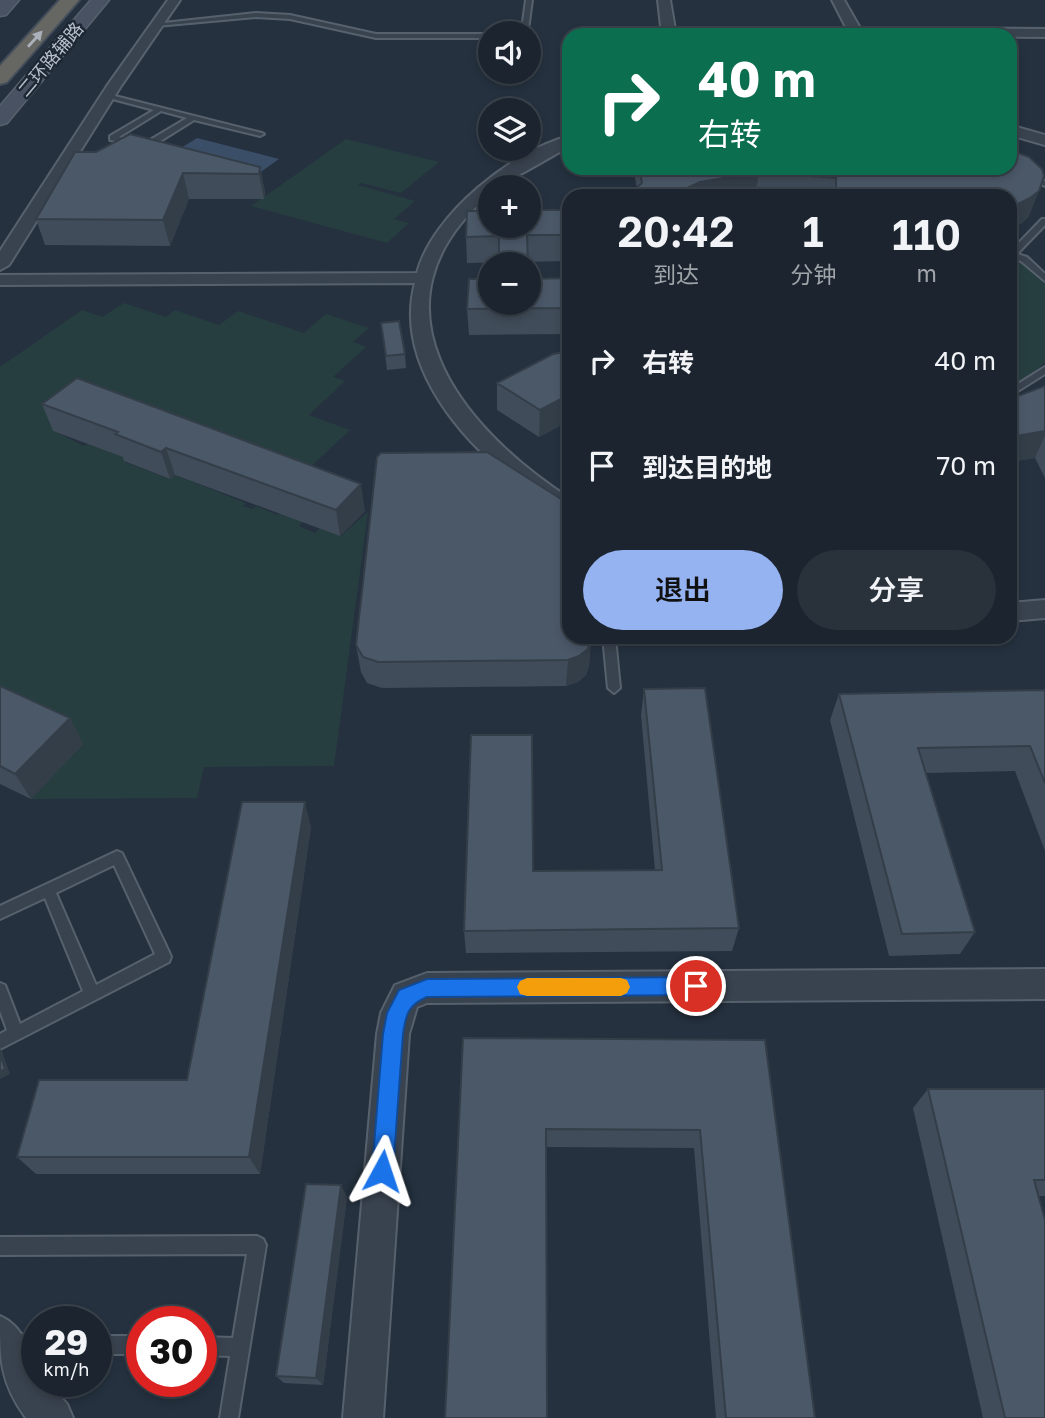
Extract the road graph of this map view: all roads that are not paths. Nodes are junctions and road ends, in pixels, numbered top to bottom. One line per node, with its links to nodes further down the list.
1 (10, 0): 8 (main road)
2 (70, 0): 16 (highway, one-way to 2)
3 (100, 0): 20 (main road, 二环路辅路)
4 (174, 0): 10 (street)
5 (528, 0): 9 (lane)
6 (664, 0): 11 (street)
7 (838, 0): 12 (street)
8 (0, 11)
9 (526, 21)
10 (157, 24): 15 (lane); 17 (street)
11 (667, 28)
12 (853, 28)
13 (1017, 33): 14 (street)
14 (1045, 33)
15 (478, 36)
16 (0, 78)
17 (107, 96): 18 (lane); 32 (street)
18 (160, 109): 19 (lane); 25 (lane)
19 (193, 117): 22 (lane); 25 (lane)
20 (0, 119)
21 (1017, 132): 23 (street)
22 (260, 134)
23 (1045, 140)
24 (562, 144): 33 (street)
25 (145, 147): 26 (lane)
26 (134, 153)
27 (1017, 170): 28 (lane)
28 (1045, 184)
29 (1045, 220): 30 (lane)
30 (1017, 248)
31 (1017, 256): 34 (lane)
32 (0, 264)
33 (423, 278): 35 (street); 38 (street)
34 (1045, 278)
35 (0, 280)
36 (1045, 370): 37 (lane)
37 (1017, 388)
38 (562, 503)
39 (1045, 610): 40 (street)
40 (1017, 612)
41 (609, 644): 42 (lane)
42 (614, 688)
43 (48, 890): 44 (lane); 47 (lane); 47 (lane)
44 (0, 913)
45 (1045, 984): 56 (street)
46 (0, 990): 48 (lane)
47 (92, 994): 48 (lane)
48 (16, 1034): 49 (lane)
49 (0, 1042)
50 (0, 1245): 53 (lane)
51 (13, 1341): 54 (street)
52 (217, 1346): 53 (lane)
53 (241, 1347): 55 (lane)
54 (53, 1418)
55 (229, 1418)
56 (363, 1418)

